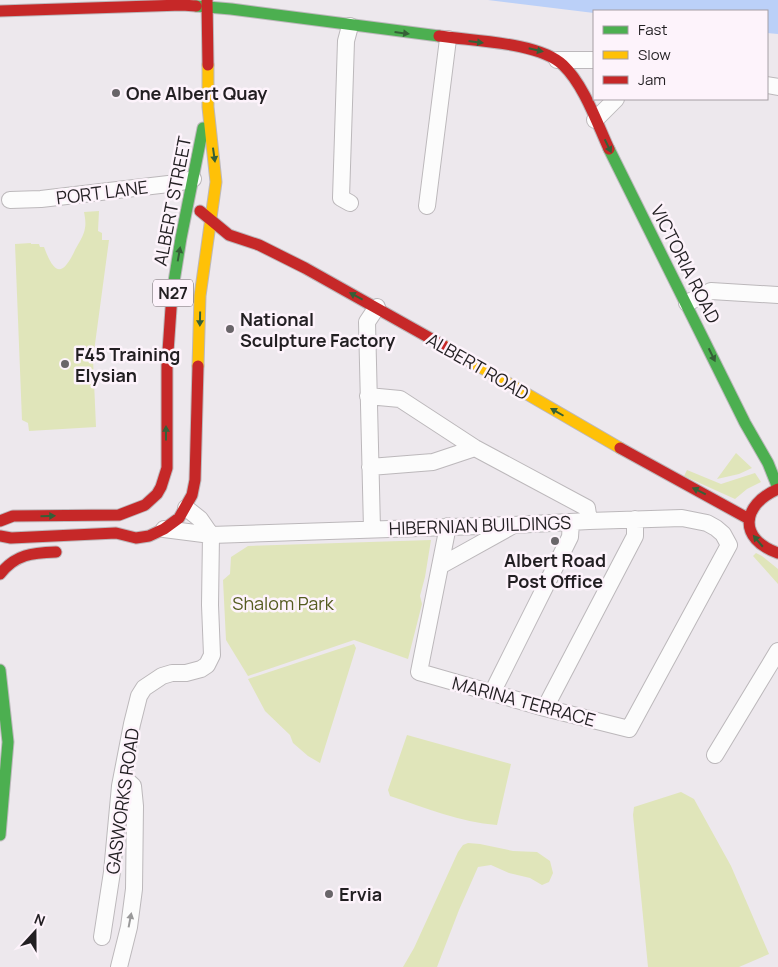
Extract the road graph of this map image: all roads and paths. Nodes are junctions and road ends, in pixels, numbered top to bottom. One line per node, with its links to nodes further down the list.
1 (207, 4): 2 (main road); 3 (main road); 8 (main road, ALBERT STREET / N27)
2 (0, 11)
3 (350, 26): 4 (main road, one-way to 4); 13 (street)
4 (448, 38): 5 (main road, one-way to 5); 14 (street)
5 (557, 60): 6 (street); 9 (main road, VICTORIA ROAD)
6 (593, 60)
7 (615, 100): 9 (street)
8 (208, 107): 10 (main road, ALBERT STREET / N27); 15 (main road, ALBERT STREET / N27, one-way to 15)
9 (595, 120): 17 (main road, VICTORIA ROAD, one-way to 17)
10 (193, 179): 11 (street, PORT LANE); 12 (main road, ALBERT STREET / N27)
11 (10, 200)
12 (189, 203): 15 (main road, ALBERT ROAD); 27 (main road, ALBERT STREET / N27, one-way to 12)
13 (350, 203)
14 (427, 206)
15 (210, 218): 18 (main road, ALBERT ROAD, one-way to 15); 23 (main road, ALBERT STREET / N27, one-way to 23)
16 (778, 295): 17 (street)
17 (686, 303): 22 (main road, VICTORIA ROAD, one-way to 22)
18 (377, 307): 19 (street, HIBERNIAN BUILDINGS); 24 (main road, ALBERT ROAD, one-way to 18)
19 (368, 396): 20 (street, HIBERNIAN BUILDINGS); 21 (street, HIBERNIAN BUILDINGS)
20 (475, 448): 21 (street); 26 (street, HIBERNIAN BUILDINGS)
21 (370, 467): 33 (street, HIBERNIAN BUILDINGS)
22 (778, 488): 24 (main road)
23 (186, 508): 32 (main road, N27); 34 (street)
24 (745, 517): 31 (street); 39 (main road, one-way to 24)
25 (635, 519): 26 (street, HIBERNIAN BUILDINGS); 31 (street, HIBERNIAN BUILDINGS); 45 (street)
26 (589, 520): 28 (street, HIBERNIAN BUILDINGS)
27 (0, 521)
28 (571, 522): 29 (street, HIBERNIAN BUILDINGS); 44 (street)
29 (514, 525): 30 (street, HIBERNIAN BUILDINGS); 40 (street)
30 (448, 526): 33 (street, HIBERNIAN BUILDINGS); 40 (street)
31 (716, 528): 45 (street, MARINA TERRACE)
32 (164, 529): 34 (street, HIBERNIAN BUILDINGS); 36 (main road, N27)
33 (372, 529): 34 (street, HIBERNIAN BUILDINGS)
34 (211, 534): 47 (street, GASWORKS ROAD)
35 (0, 536): 36 (main road, N27)
36 (136, 538): 37 (main road, N27)
37 (119, 546)
38 (69, 551): 41 (main road)
39 (778, 553)
40 (440, 566): 44 (street, MARINA TERRACE)
41 (0, 574)
42 (778, 651): 46 (street)
43 (0, 670): 48 (main road)
44 (492, 693): 45 (street, MARINA TERRACE)
45 (545, 708)
46 (716, 755)
47 (122, 776): 49 (street, GASWORKS ROAD); 50 (street, one-way to 47)
48 (0, 834)
49 (102, 937)
50 (118, 967)

